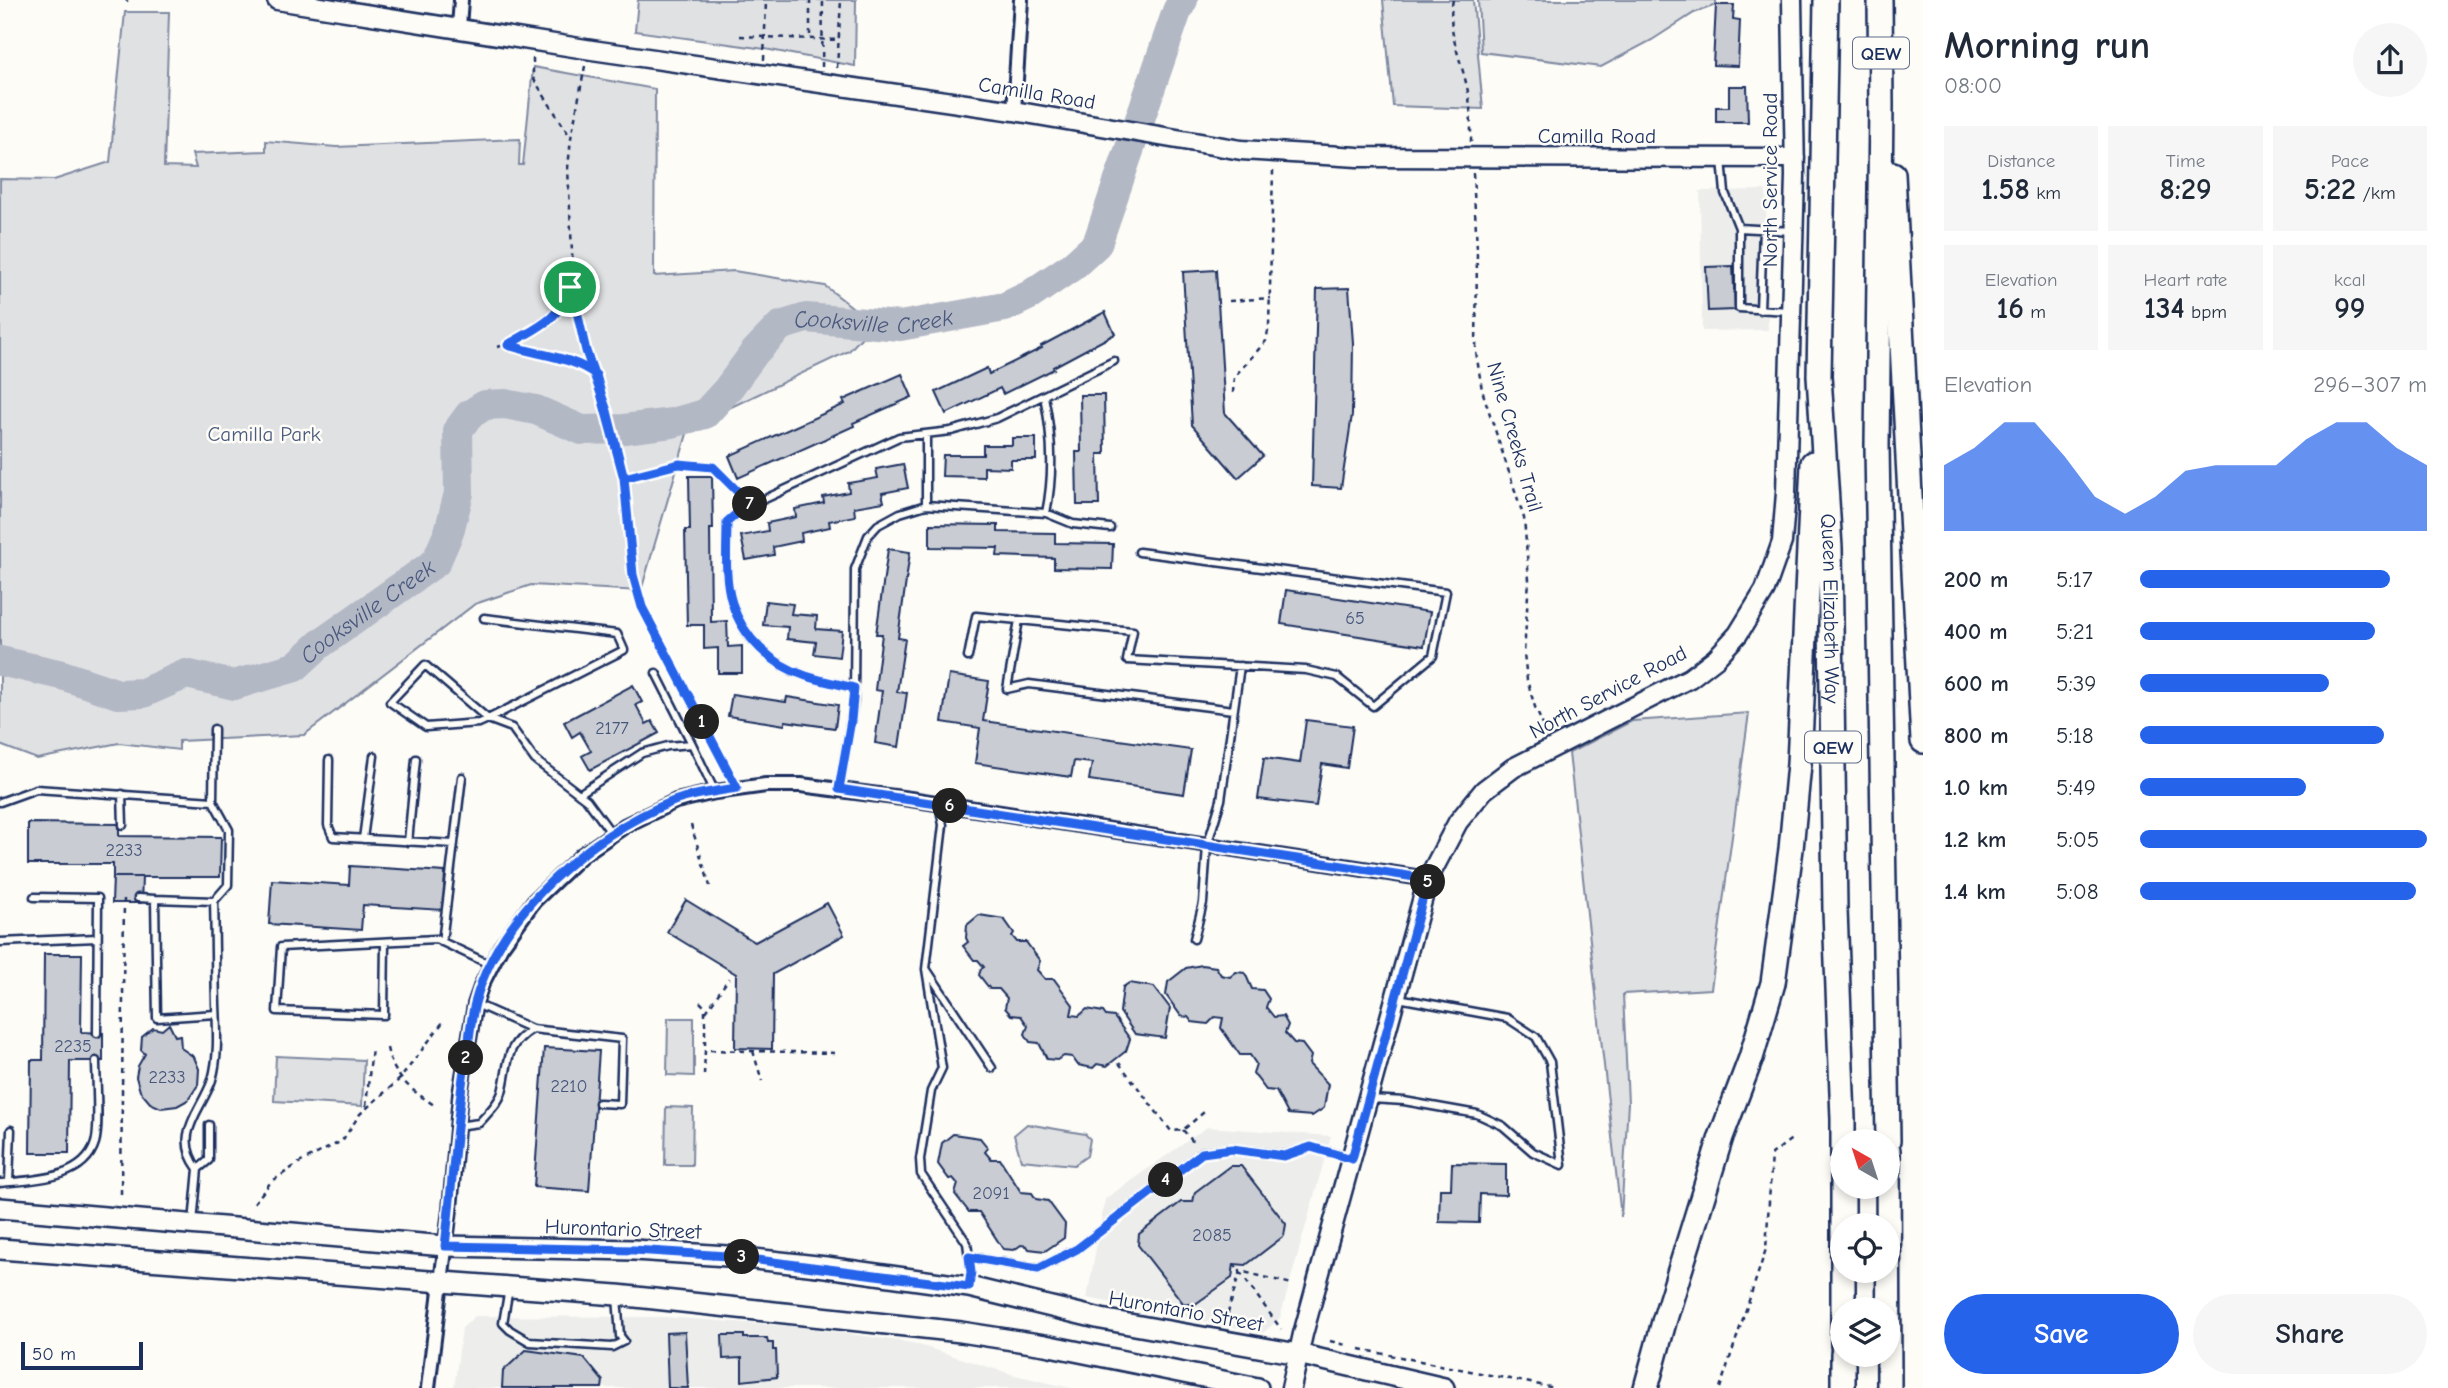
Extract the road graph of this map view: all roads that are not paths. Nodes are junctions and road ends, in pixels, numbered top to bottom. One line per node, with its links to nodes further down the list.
1 (277, 0): 7 (street, Camilla Road)
2 (461, 0): 7 (street)
3 (1021, 0): 9 (street)
4 (1792, 0): 10 (street, North Service Road)
5 (1826, 0): 18 (highway, Queen Elizabeth Way / QEW)
6 (1880, 0): 8 (highway, QEW)
7 (459, 27): 9 (street, Camilla Road)
8 (1881, 106): 34 (highway); 78 (highway, QEW)
9 (1014, 111): 11 (street, Camilla Road)
10 (1795, 158): 11 (street, Camilla Road); 14 (street, North Service Road)
11 (1722, 159): 12 (lane)
12 (1739, 228): 13 (lane); 15 (lane)
13 (1763, 229): 14 (lane); 15 (lane)
14 (1794, 231): 16 (street, North Service Road)
15 (1760, 310): 16 (lane)
16 (1791, 312): 53 (street, North Service Road)
17 (1114, 361): 19 (lane)
18 (1819, 376): 94 (highway, Queen Elizabeth Way / QEW); 102 (highway)
19 (1044, 396): 20 (lane); 22 (lane)
20 (926, 434): 21 (lane); 30 (lane)
21 (926, 505): 22 (lane); 30 (lane)
22 (1046, 513): 23 (lane)
23 (1110, 528)
24 (1139, 552): 28 (lane)
25 (484, 618): 32 (lane)
26 (1019, 620): 27 (lane); 28 (lane); 31 (lane)
27 (968, 657)
28 (1240, 666): 31 (lane)
29 (656, 673): 35 (lane)
30 (854, 688): 40 (lane)
31 (1233, 710): 52 (lane)
32 (488, 719): 32 (lane); 43 (lane)
33 (214, 729): 44 (lane)
34 (1923, 741)
35 (692, 744): 41 (lane); 43 (lane)
36 (374, 756): 49 (lane)
37 (416, 758): 50 (lane)
38 (329, 760): 49 (lane)
39 (462, 777): 51 (lane)
40 (839, 789): 41 (street); 46 (street)
41 (715, 792): 48 (street)
42 (122, 794): 44 (lane); 45 (lane); 47 (lane)
43 (579, 794): 48 (lane)
44 (214, 801): 59 (lane)
45 (0, 802)
46 (939, 804): 52 (street); 66 (lane)
47 (123, 825)
48 (612, 834): 65 (street)
49 (363, 839): 50 (lane)
50 (408, 842): 51 (lane)
51 (454, 845): 64 (lane)
52 (1207, 846): 53 (street); 61 (lane)
53 (1428, 879): 67 (street, North Service Road)
54 (34, 897): 55 (lane)
55 (98, 898): 56 (lane); 60 (lane)
56 (107, 898)
57 (138, 898): 58 (lane)
58 (155, 899): 59 (lane); 69 (lane)
59 (214, 901): 69 (lane)
60 (97, 938): 62 (lane); 71 (lane)
61 (1194, 939)
62 (0, 942)
63 (384, 942): 63 (lane); 64 (lane)
64 (442, 942): 65 (lane)
65 (491, 965): 68 (street)
66 (926, 968): 73 (lane); 89 (lane)
67 (1396, 998): 74 (street, North Service Road); 74 (lane)
68 (475, 1004): 70 (lane); 77 (street)
69 (216, 1014): 81 (lane)
70 (531, 1029): 75 (lane); 77 (lane)
71 (97, 1033)
72 (96, 1061): 82 (lane)
73 (992, 1068)
74 (1369, 1099): 80 (street, North Service Road)
75 (598, 1103)
76 (209, 1125): 81 (lane)
77 (457, 1126): 87 (street)
78 (1888, 1129)
79 (11, 1130): 82 (lane)
80 (1352, 1159): 89 (lane); 95 (street, North Service Road)
81 (198, 1169): 86 (lane)
82 (9, 1182): 83 (lane)
83 (0, 1183)
84 (1888, 1199): 97 (highway)
85 (0, 1208): 86 (main road, Hurontario Street)
86 (193, 1225): 87 (main road, Hurontario Street)
87 (445, 1246): 90 (street); 92 (main road, Hurontario Street)
88 (0, 1249): 90 (main road)
89 (969, 1257): 92 (lane)
90 (440, 1283): 91 (main road); 98 (street)
91 (509, 1287): 93 (main road); 93 (lane)
92 (969, 1287): 95 (main road, Hurontario Street)
93 (617, 1295): 99 (main road)
94 (1843, 1297)
95 (1298, 1354): 100 (street, North Service Road); 101 (main road, Hurontario Street)
96 (1843, 1367): 103 (highway)
97 (1889, 1387)
98 (428, 1388)
99 (1258, 1388)
100 (1292, 1388)
101 (1444, 1388)
102 (1646, 1388)
103 (1843, 1388)

